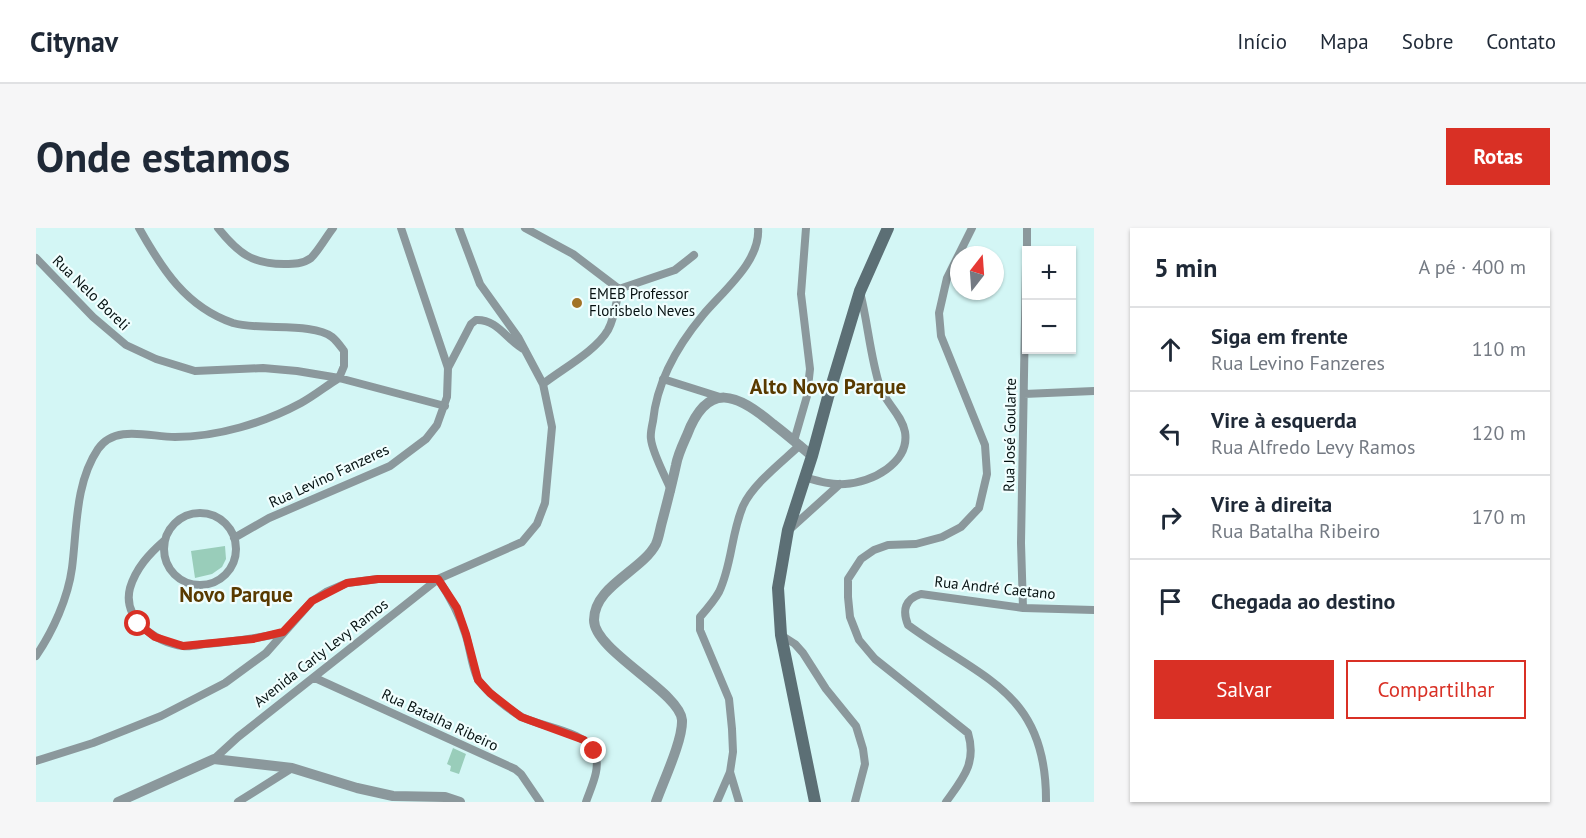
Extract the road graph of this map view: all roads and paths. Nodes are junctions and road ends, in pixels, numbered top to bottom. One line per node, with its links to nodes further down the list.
1 (139, 228): 20 (street)
2 (218, 228): 3 (street)
3 (333, 228)
4 (401, 228): 19 (street, Rua Levino Fanzeres)
5 (459, 228): 18 (street, Avenida Carly Levy Ramos)
6 (525, 228): 15 (street)
7 (758, 228): 21 (street)
8 (806, 228): 27 (street)
9 (888, 228): 16 (main road)
10 (972, 228): 56 (street)
11 (1027, 228): 12 (street)
12 (1027, 246)
13 (694, 255): 15 (street)
14 (36, 258): 20 (street, Rua Nelo Boreli)
15 (620, 289): 22 (street)
16 (860, 291): 28 (main road); 30 (street)
17 (1025, 300): 24 (street, Rua José Goularte)
18 (525, 350): 19 (street); 22 (street, Avenida Carly Levy Ramos)
19 (448, 368): 26 (street, Rua Levino Fanzeres)
20 (339, 378): 26 (street, Rua Nelo Boreli); 40 (street)
21 (663, 379): 25 (street); 31 (street)
22 (543, 384): 35 (street, Avenida Carly Levy Ramos)
23 (1094, 391): 24 (street)
24 (1024, 394): 36 (street, Rua José Goularte)
25 (720, 397): 27 (street); 31 (street)
26 (445, 406): 33 (street, Rua Levino Fanzeres)
27 (797, 443): 28 (street); 45 (street)
28 (812, 456): 29 (main road)
29 (804, 477): 30 (street); 32 (main road)
30 (840, 484): 32 (street)
31 (671, 491): 51 (street)
32 (788, 530): 39 (main road)
33 (234, 538): 34 (street); 34 (street)
34 (165, 540): 38 (street)
35 (438, 579): 38 (street); 41 (street, Avenida Carly Levy Ramos); 50 (street)
36 (1023, 608): 37 (street, Rua André Caetano); 57 (street, Rua André Caetano)
37 (1094, 610)
38 (283, 632): 43 (street)
39 (781, 635): 54 (main road); 55 (street)
40 (36, 656)
41 (315, 678): 42 (street, Avenida Carly Levy Ramos); 49 (street, Rua Batalha Ribeiro)
42 (214, 759): 44 (street); 46 (street, Avenida Carly Levy Ramos)
43 (36, 761)
44 (292, 768): 47 (street); 48 (street)
45 (730, 772): 52 (street); 53 (street)
46 (118, 802)
47 (238, 802)
48 (460, 802)
49 (540, 802)
50 (586, 802)
51 (656, 802)
52 (717, 802)
53 (739, 802)
54 (816, 802)
55 (855, 802)
56 (946, 802)
57 (1047, 802)

